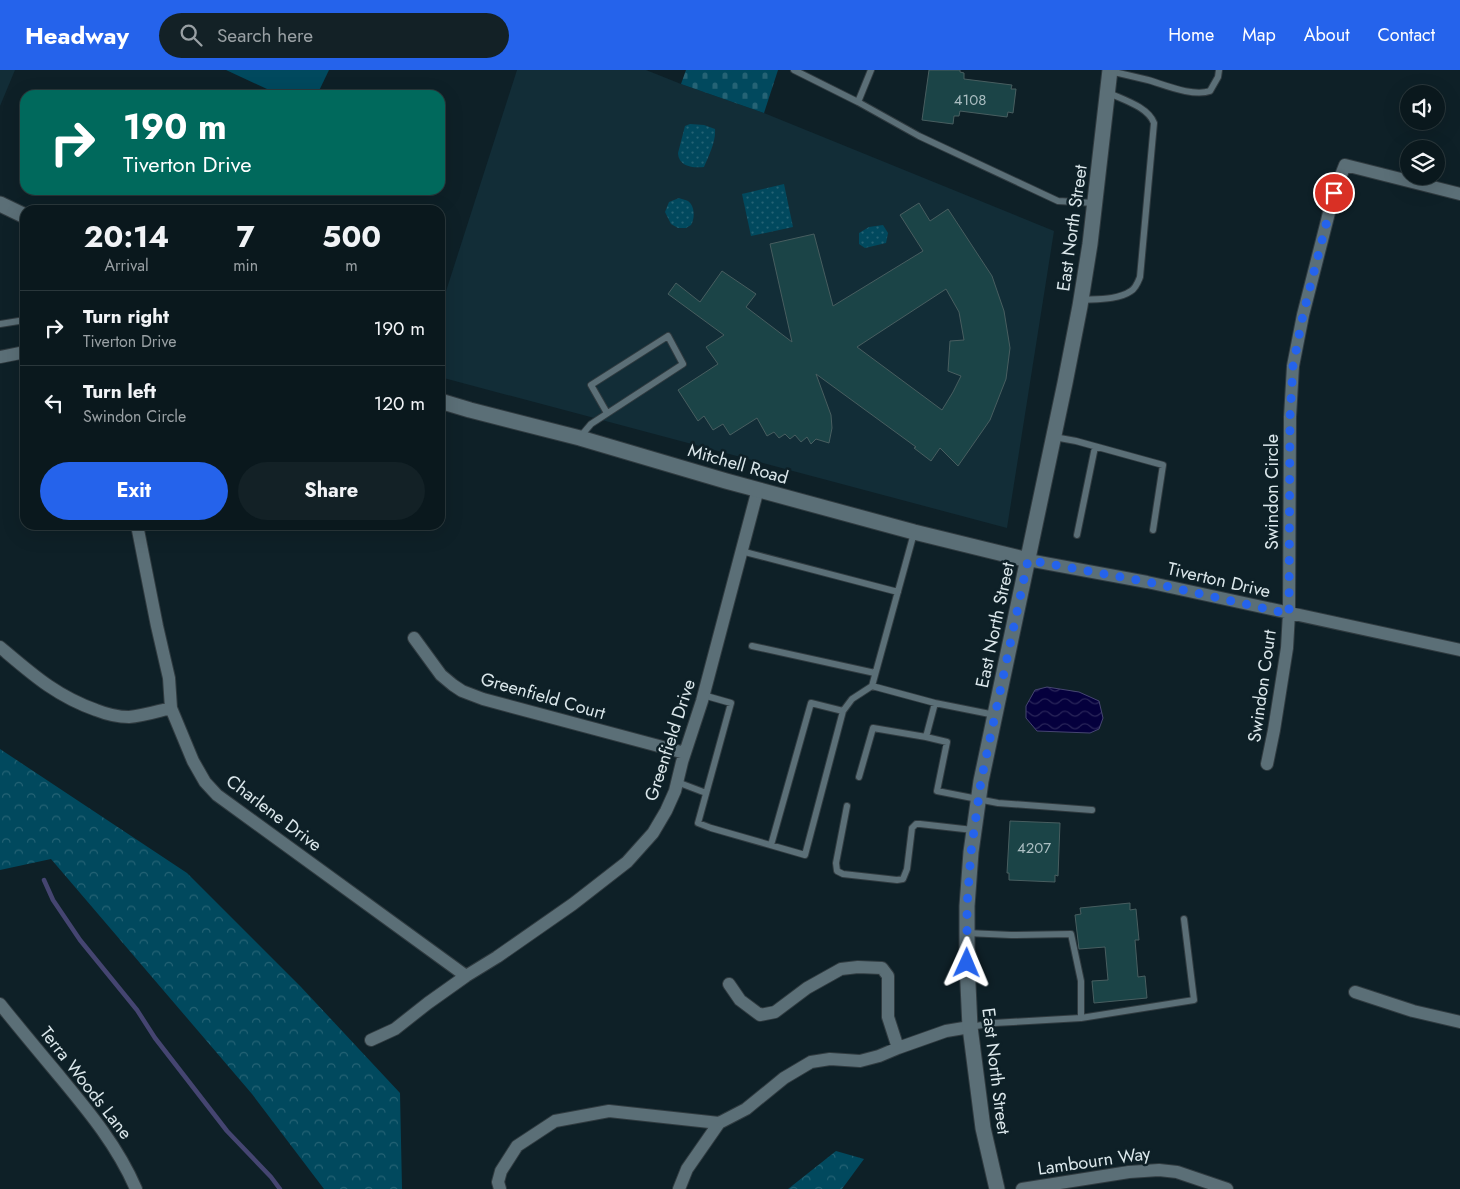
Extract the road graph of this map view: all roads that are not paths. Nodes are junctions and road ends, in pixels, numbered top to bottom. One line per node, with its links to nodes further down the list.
1 (794, 70): 6 (lane)
2 (871, 70): 6 (lane)
3 (1219, 70): 4 (lane)
4 (1110, 71): 5 (main road, East North Street)
5 (1107, 92): 8 (main road, East North Street); 11 (lane)
6 (858, 102): 8 (lane)
7 (1460, 194): 29 (street, Swindon Circle)
8 (1095, 203): 11 (main road, East North Street)
9 (0, 204): 10 (main road)
10 (20, 214)
11 (1081, 300): 18 (main road, East North Street)
12 (20, 321): 13 (lane)
13 (0, 324)
14 (20, 353): 15 (street)
15 (0, 357)
16 (445, 402): 19 (main road, Mitchell Road)
17 (607, 413): 17 (lane); 19 (lane)
18 (1054, 437): 20 (lane); 27 (main road, East North Street)
19 (580, 438): 21 (main road, Mitchell Road)
20 (1095, 447): 23 (lane); 25 (lane)
21 (758, 489): 24 (main road, Mitchell Road); 26 (street, Greenfield Drive)
22 (138, 530): 38 (street, Charlene Drive)
23 (1153, 530)
24 (914, 532): 27 (main road, Mitchell Road); 28 (lane)
25 (1077, 535)
26 (741, 551): 28 (lane); 36 (street, Greenfield Drive)
27 (1028, 560): 29 (street, Tiverton Drive); 40 (main road, East North Street)
28 (898, 592): 34 (lane)
29 (1289, 614): 33 (street, Tiverton Drive); 43 (street, Swindon Court)
30 (414, 638): 42 (street, Greenfield Court)
31 (752, 646): 34 (lane)
32 (0, 647): 38 (street)
33 (1460, 650)
34 (876, 672): 35 (lane)
35 (872, 686): 37 (lane); 39 (lane)
36 (703, 695): 42 (street, Greenfield Drive); 46 (lane)
37 (935, 703): 40 (lane); 41 (lane)
38 (171, 708): 54 (street, Charlene Drive)
39 (844, 711): 51 (lane); 51 (lane)
40 (995, 715): 47 (main road, East North Street)
41 (926, 737): 44 (lane); 47 (lane)
42 (686, 752): 45 (street, Greenfield Drive)
43 (1267, 764)
44 (859, 777)
45 (677, 782): 46 (lane); 54 (street, Greenfield Drive)
46 (706, 793): 51 (lane)
47 (979, 800): 49 (lane); 50 (main road, East North Street)
48 (847, 806): 50 (lane)
49 (1092, 810)
50 (974, 830): 53 (main road, East North Street)
51 (771, 845)
52 (1184, 919): 58 (lane)
53 (967, 933): 58 (lane); 60 (main road, East North Street)
54 (466, 976): 61 (street, Greenfield Drive)
55 (729, 984): 62 (street)
56 (1355, 992): 59 (street)
57 (0, 1004): 64 (street, Terra Woods Lane)
58 (1081, 1018): 60 (lane)
59 (1460, 1022)
60 (970, 1028): 62 (street); 67 (main road, East North Street)
61 (371, 1040)
62 (898, 1048): 63 (street)
63 (719, 1123): 65 (street); 66 (street)
64 (136, 1189)
65 (500, 1189)
66 (679, 1189)
67 (996, 1189)
68 (1022, 1189): 69 (street, Lambourn Way)
69 (1227, 1189)

